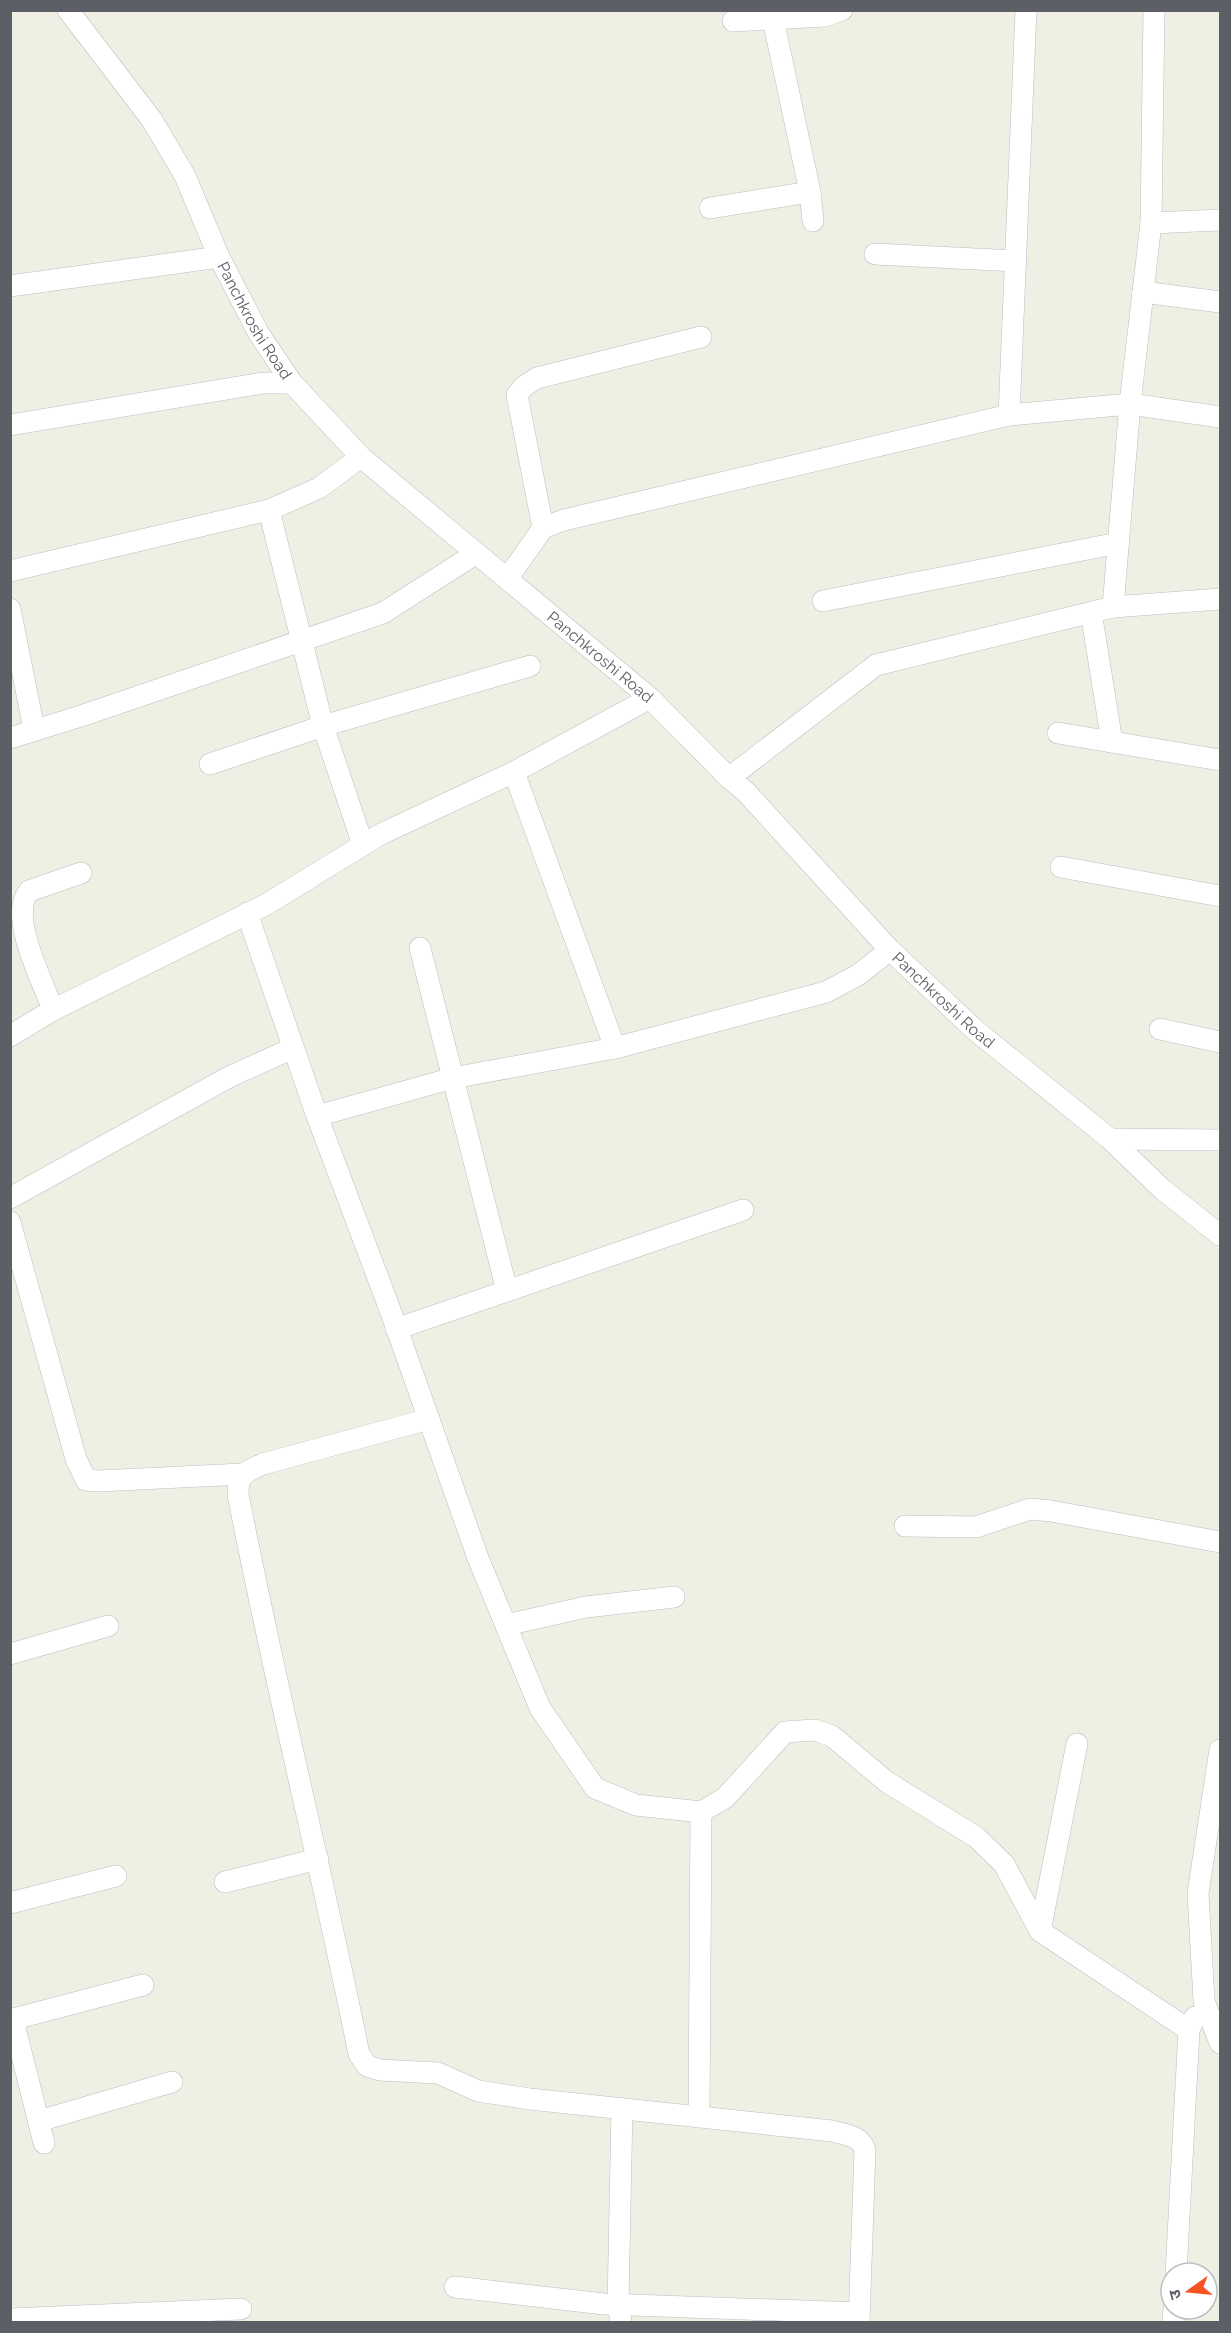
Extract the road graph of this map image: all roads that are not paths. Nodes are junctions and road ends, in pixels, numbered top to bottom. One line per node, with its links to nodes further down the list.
1 (68, 10): 13 (street, Panchkroshi Road)
2 (842, 10): 5 (street)
3 (1026, 10): 14 (street)
4 (1155, 10): 11 (street)
5 (772, 19): 6 (street); 7 (street)
6 (733, 21)
7 (810, 192): 8 (street); 10 (street)
8 (710, 208)
9 (1221, 219): 11 (street)
10 (813, 221)
11 (1151, 223): 16 (street)
12 (875, 255): 14 (street)
13 (219, 257): 15 (street); 19 (street, Panchkroshi Road)
14 (1016, 261): 21 (street)
15 (10, 286)
16 (1143, 292): 17 (street); 20 (street)
17 (1221, 302)
18 (700, 337): 26 (street)
19 (292, 383): 23 (street); 24 (street, Panchkroshi Road)
20 (1130, 404): 21 (street); 22 (street); 27 (street)
21 (1009, 415): 26 (street)
22 (1221, 417)
23 (10, 425)
24 (361, 458): 25 (street); 28 (street, Panchkroshi Road)
25 (269, 510): 29 (street); 36 (street)
26 (543, 528): 30 (street)
27 (1118, 543): 32 (street); 33 (street)
28 (475, 554): 30 (street, Panchkroshi Road); 36 (street)
29 (10, 571)
30 (507, 579): 38 (street, Panchkroshi Road)
31 (1221, 599): 33 (street)
32 (823, 601)
33 (1113, 608): 35 (street)
34 (10, 609): 40 (street)
35 (1091, 612): 43 (street); 47 (street)
36 (302, 642): 39 (street); 40 (street)
37 (530, 666): 39 (street)
38 (650, 698): 46 (street); 47 (street, Panchkroshi Road)
39 (323, 726): 45 (street); 48 (street)
40 (34, 729): 42 (street)
41 (1058, 733): 43 (street)
42 (10, 738)
43 (1112, 742): 44 (street)
44 (1221, 760)
45 (210, 764)
46 (514, 772): 48 (street); 60 (street)
47 (729, 778): 54 (street, Panchkroshi Road)
48 (363, 845): 52 (street)
49 (1061, 867): 51 (street)
50 (81, 873): 55 (street)
51 (1221, 896)
52 (248, 914): 55 (street); 59 (street)
53 (420, 948): 61 (street)
54 (890, 950): 60 (street); 63 (street, Panchkroshi Road)
55 (53, 1010): 57 (street)
56 (1160, 1029): 58 (street)
57 (10, 1036)
58 (1221, 1042)
59 (293, 1048): 62 (street); 65 (street)
60 (615, 1048): 61 (street)
61 (453, 1078): 62 (street); 69 (street)
62 (317, 1116): 70 (street)
63 (1110, 1139): 64 (street); 68 (street, Panchkroshi Road)
64 (1221, 1140)
65 (10, 1198)
66 (743, 1210): 69 (street)
67 (10, 1222): 72 (street)
68 (1221, 1235)
69 (507, 1291): 70 (street)
70 (396, 1329): 71 (street)
71 (429, 1419): 72 (street); 76 (street)
72 (243, 1474): 82 (street)
73 (905, 1526): 74 (street)
74 (1221, 1542)
75 (674, 1597): 76 (street)
76 (506, 1625): 81 (street)
77 (108, 1626): 78 (street)
78 (10, 1654)
79 (1077, 1744): 86 (street)
80 (1221, 1750): 88 (street)
81 (701, 1812): 86 (street); 94 (street)
82 (318, 1859): 84 (street); 93 (street)
83 (116, 1876): 85 (street)
84 (225, 1882)
85 (10, 1903)
86 (1040, 1931): 90 (street)
87 (143, 1985): 89 (street)
88 (1204, 2001): 90 (street); 91 (street)
89 (12, 2020): 95 (street)
90 (1189, 2030): 97 (street)
91 (1221, 2043)
92 (172, 2082): 95 (street)
93 (622, 2109): 94 (street); 100 (street)
94 (699, 2117): 101 (street)
95 (39, 2121): 96 (street)
96 (44, 2143)
97 (1177, 2261)
98 (455, 2287): 100 (street)
99 (241, 2309): 102 (street)
100 (620, 2314): 101 (street)
101 (859, 2318)
102 (10, 2319)

